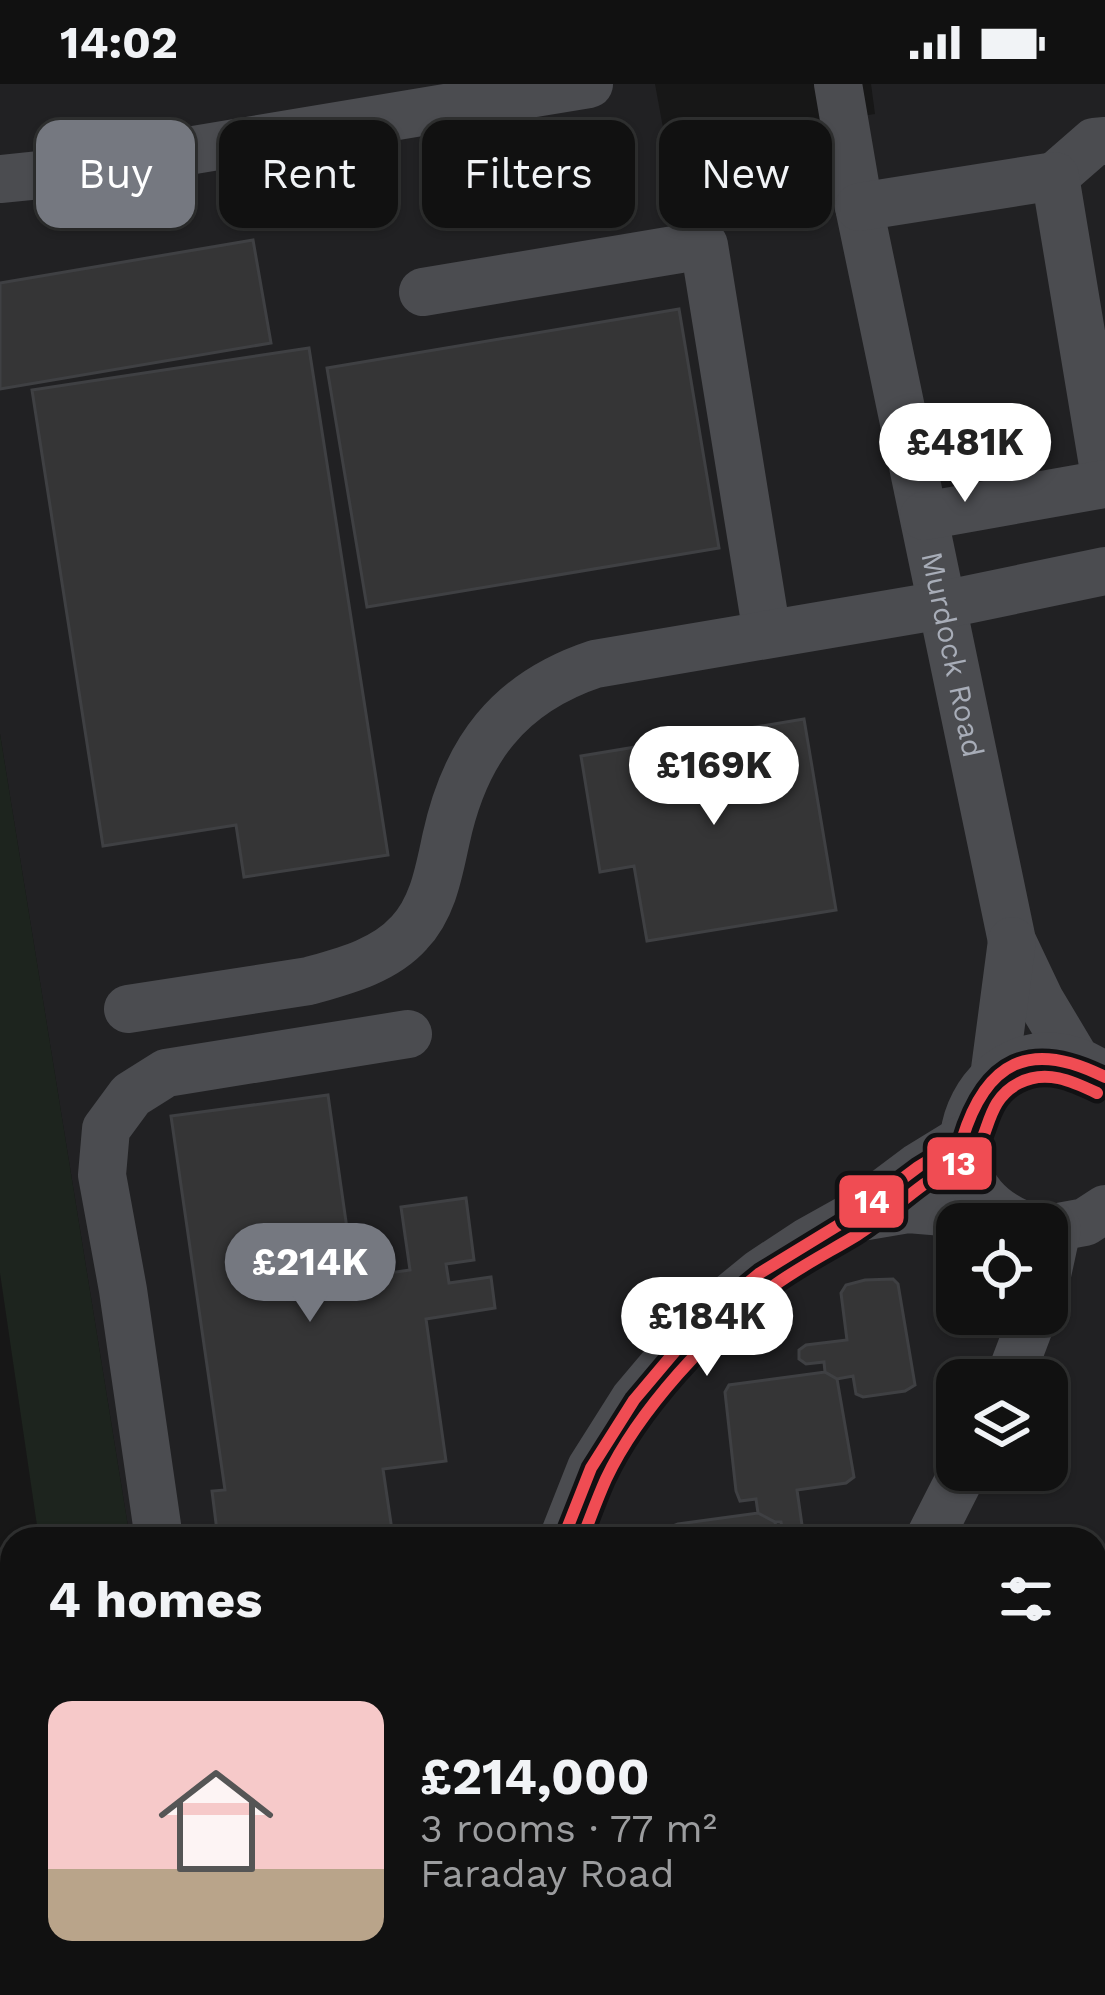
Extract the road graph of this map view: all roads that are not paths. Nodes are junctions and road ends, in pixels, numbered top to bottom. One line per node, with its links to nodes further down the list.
1 (589, 84): 5 (street)
2 (838, 84): 6 (street, Murdock Road)
3 (1105, 141): 4 (street)
4 (1055, 176): 6 (street); 8 (street)
5 (0, 179)
6 (859, 207): 9 (street, Murdock Road)
7 (423, 292): 12 (street)
8 (1105, 481): 9 (street)
9 (924, 516): 11 (street, Murdock Road)
10 (1105, 571): 11 (street)
11 (942, 605): 12 (street); 13 (street, Murdock Road)
12 (766, 634): 14 (street)
13 (1012, 941): 16 (street, Murdock Road); 17 (street, Murdock Road)
14 (128, 1009)
15 (408, 1034): 25 (street)
16 (1091, 1069): 17 (street)
17 (994, 1077): 18 (street)
18 (962, 1140): 19 (street); 22 (street)
19 (987, 1203)
20 (1105, 1209): 23 (street)
21 (936, 1215): 22 (street)
22 (850, 1218): 26 (street)
23 (1068, 1226)
24 (953, 1491): 27 (street)
25 (157, 1527)
26 (568, 1527)
27 (935, 1527)

